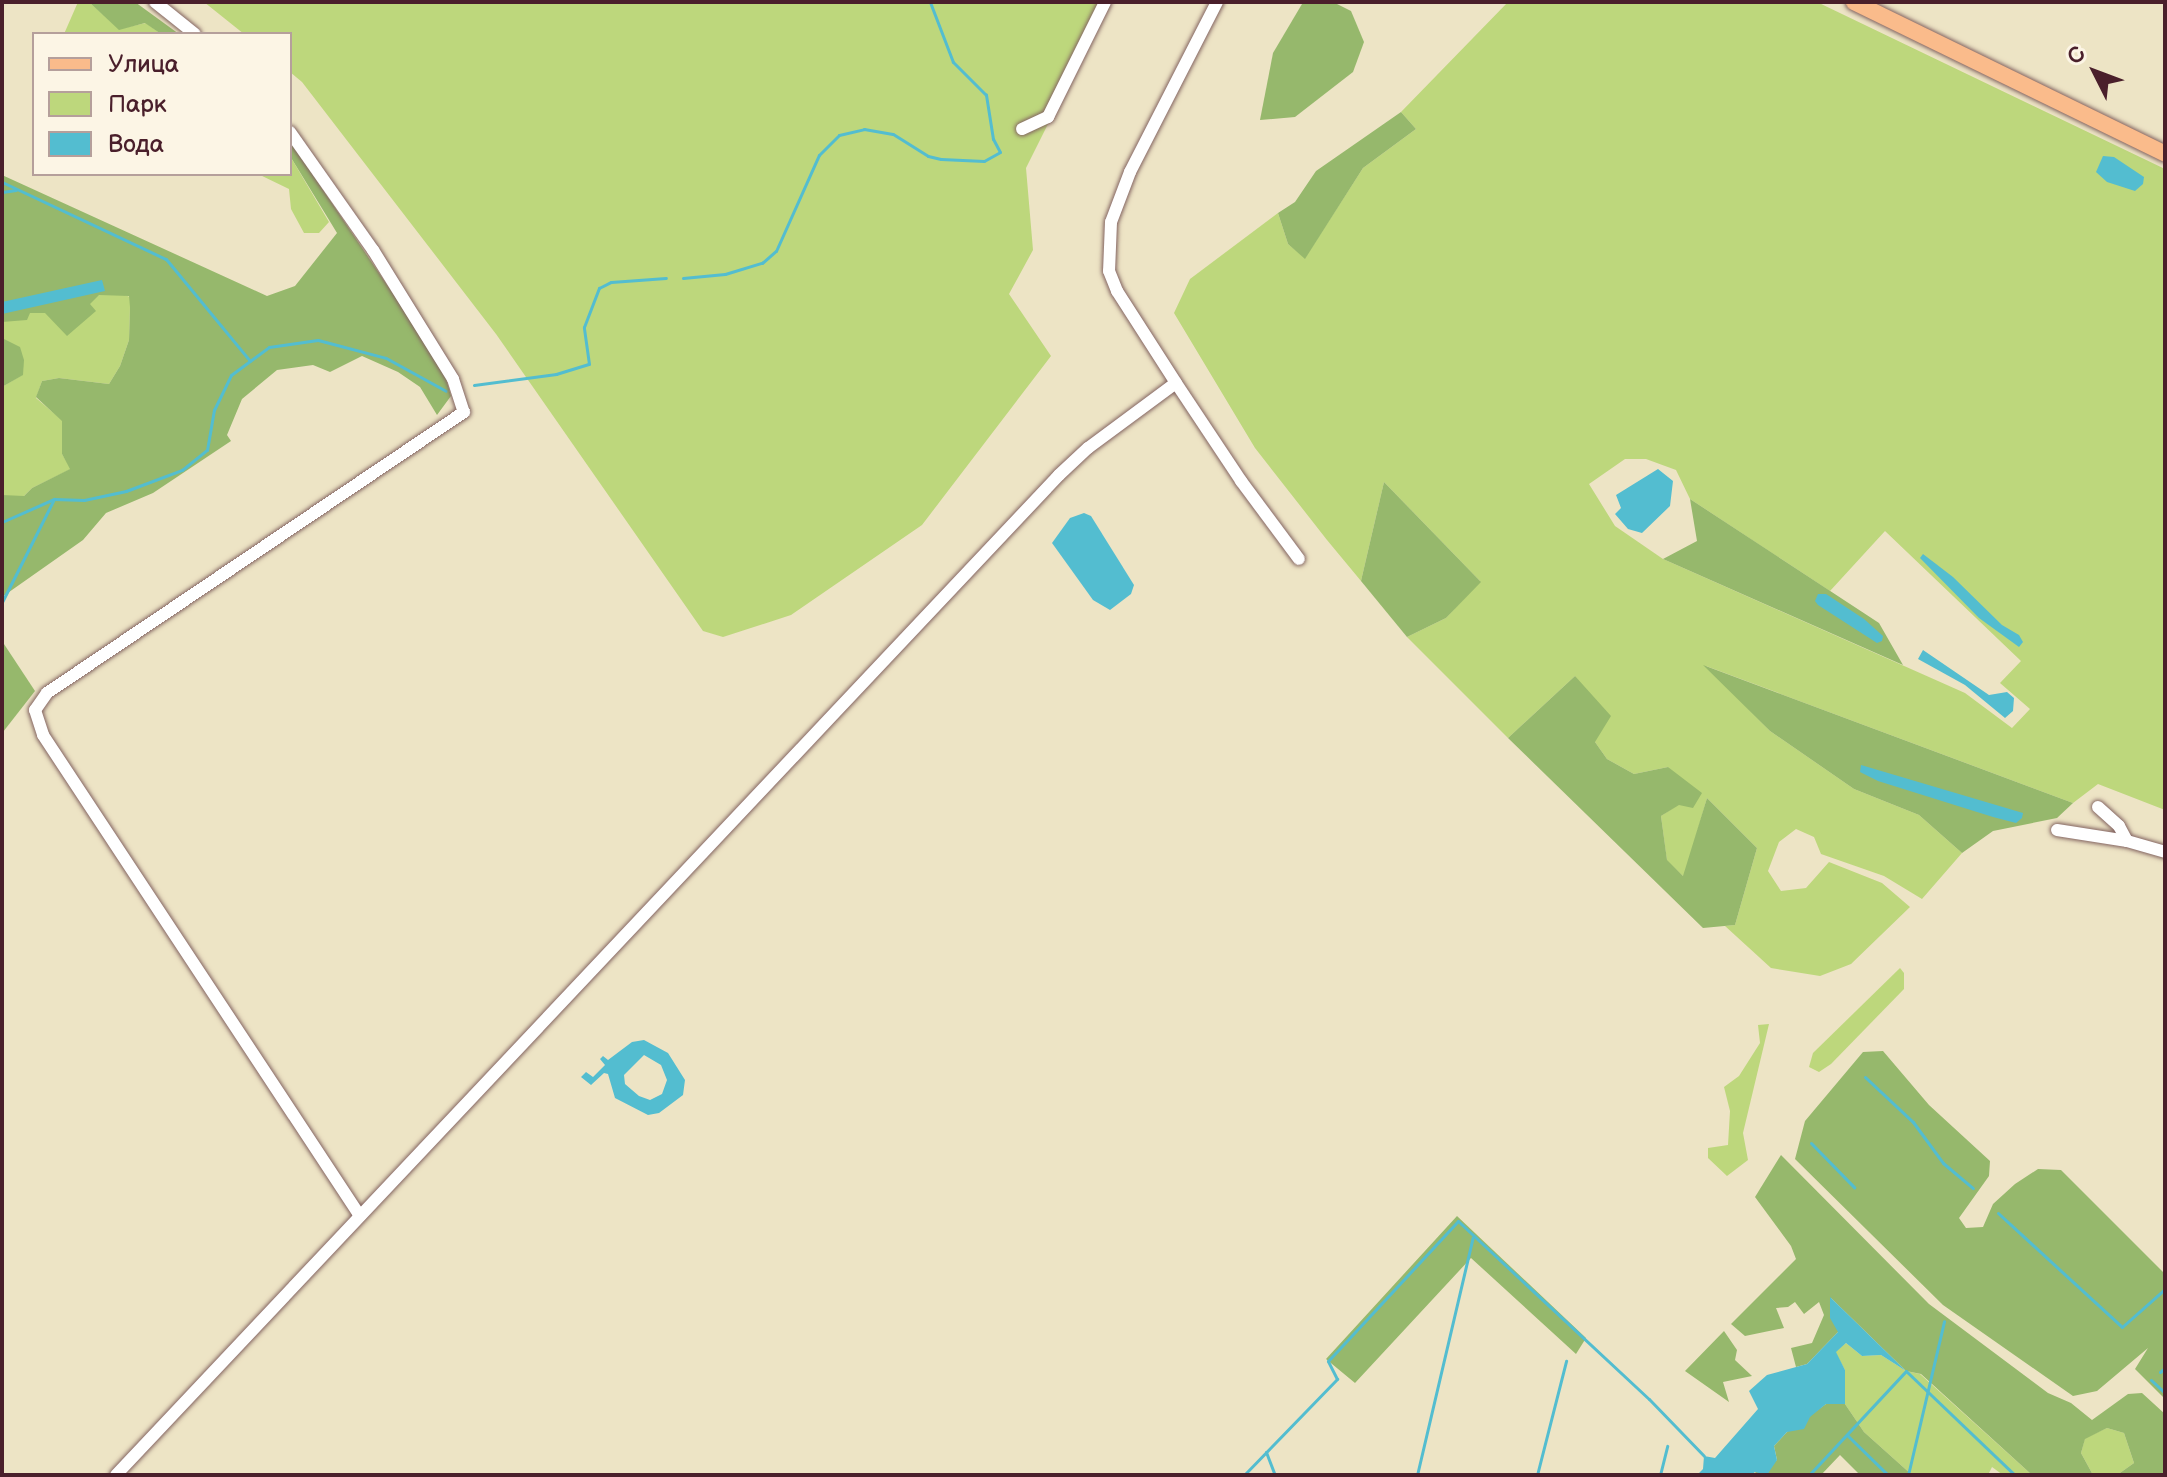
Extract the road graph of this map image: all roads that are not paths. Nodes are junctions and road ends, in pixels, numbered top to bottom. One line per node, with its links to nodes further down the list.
1 (155, 2): 5 (street)
2 (1105, 2): 6 (street)
3 (1217, 2): 9 (street)
4 (1854, 2): 8 (main road)
5 (192, 32)
6 (1022, 129)
7 (292, 135): 15 (street)
8 (2165, 154)
9 (1176, 383): 10 (street); 15 (street)
10 (1299, 559)
11 (2098, 807): 13 (street)
12 (2057, 830): 13 (street)
13 (2127, 841): 14 (street)
14 (2165, 852)
15 (360, 1216): 16 (street)
16 (116, 1475)

